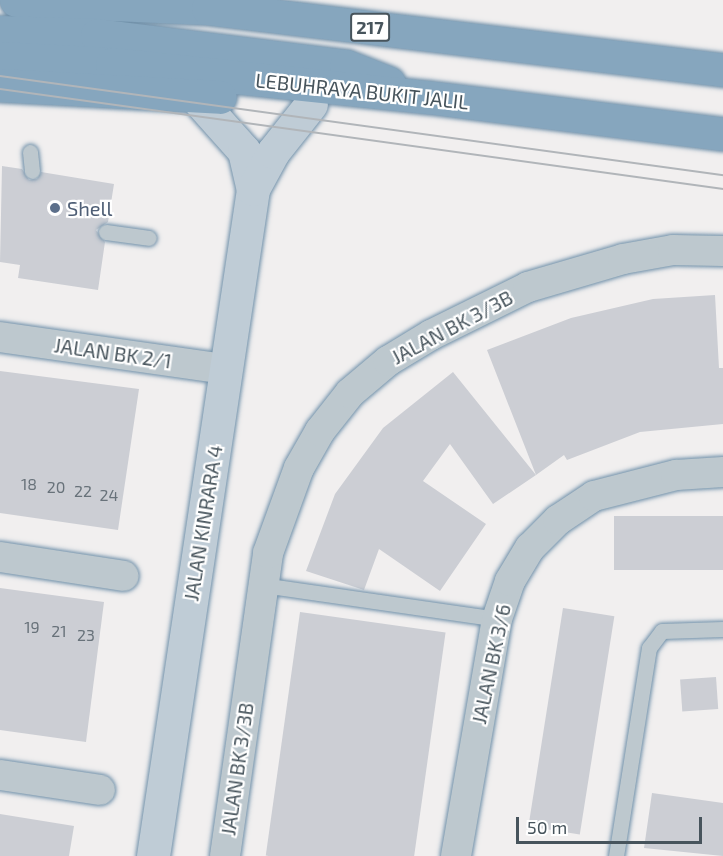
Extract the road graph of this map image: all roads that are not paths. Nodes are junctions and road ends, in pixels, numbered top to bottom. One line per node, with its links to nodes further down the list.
1 (16, 0): 4 (highway, 217)
2 (0, 32): 7 (highway)
3 (0, 58): 7 (highway, LEBUHRAYA BUKIT JALIL)
4 (723, 70)
5 (0, 85): 6 (highway)
6 (194, 95): 8 (highway); 13 (street, JALAN KINRARA 4)
7 (427, 97): 9 (highway, LEBUHRAYA BUKIT JALIL)
8 (311, 104): 9 (highway); 13 (street, JALAN KINRARA 4)
9 (512, 108): 10 (highway, LEBUHRAYA BUKIT JALIL)
10 (723, 134)
11 (30, 152): 12 (lane)
12 (32, 171)
13 (253, 189): 18 (street, JALAN KINRARA 4)
14 (106, 232): 15 (lane)
15 (149, 238)
16 (723, 251): 22 (street, JALAN BK 3/3B)
17 (0, 337): 18 (street, JALAN BK 2/1)
18 (226, 369): 27 (street, JALAN KINRARA 4)
19 (723, 472): 23 (street, JALAN BK 3/6)
20 (0, 557): 21 (street)
21 (124, 576)
22 (262, 585): 23 (lane); 28 (street, JALAN BK 3/3B)
23 (497, 620): 29 (street, JALAN BK 3/6)
24 (723, 629): 30 (lane)
25 (0, 775): 26 (street)
26 (100, 790)
27 (153, 856)
28 (225, 856)
29 (456, 856)
30 (616, 856)

